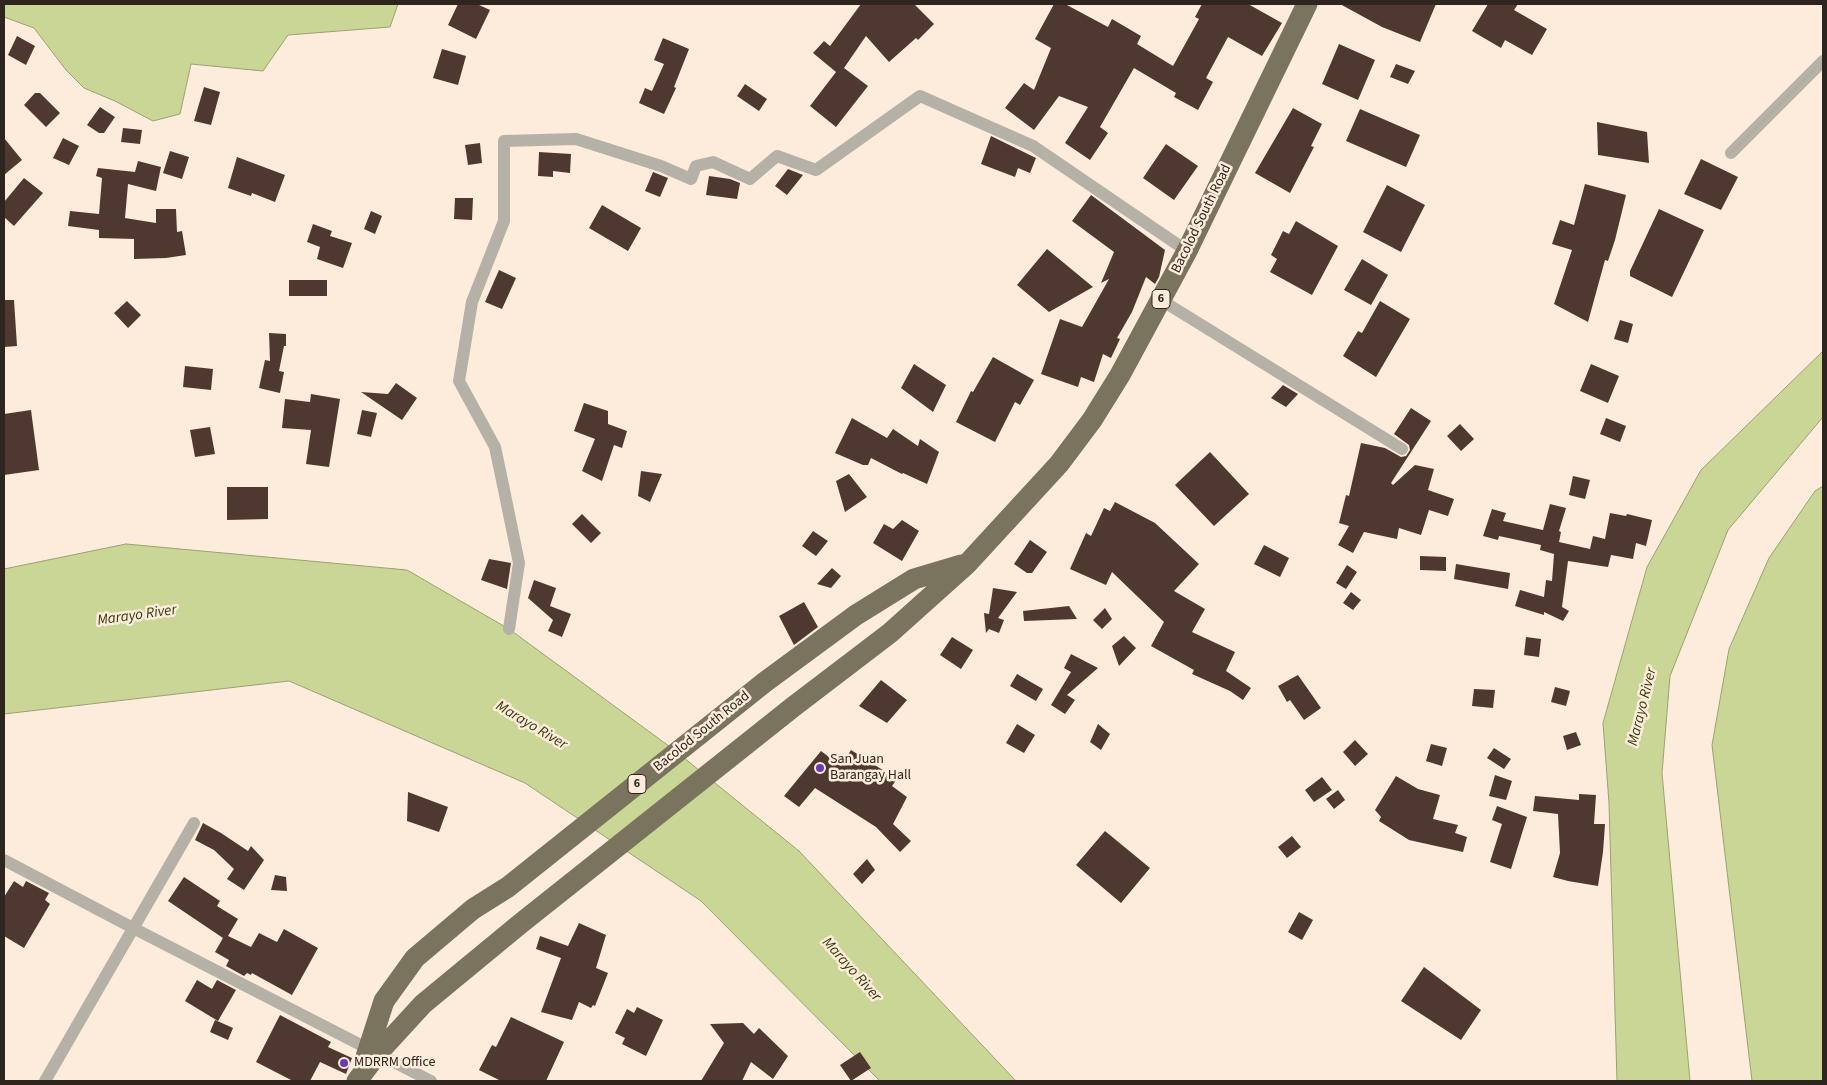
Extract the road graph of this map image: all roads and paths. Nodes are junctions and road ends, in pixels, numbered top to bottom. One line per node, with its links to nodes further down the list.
1 (1307, 4): 4 (highway, Bacolod South Road / 6)
2 (1823, 61): 3 (street)
3 (1731, 153)
4 (1187, 251): 5 (highway, Bacolod South Road / 6); 8 (street)
5 (1161, 300): 6 (street); 7 (highway, Bacolod South Road / 6)
6 (1402, 449)
7 (967, 564): 12 (highway, Bacolod South Road / 6); 12 (highway, Bacolod South Road / 6)
8 (509, 629)
9 (194, 823): 11 (street)
10 (4, 860): 11 (street)
11 (133, 928): 12 (street); 14 (street)
12 (373, 1050): 13 (highway, 6); 15 (street)
13 (358, 1078)
14 (45, 1081)
15 (432, 1081)

